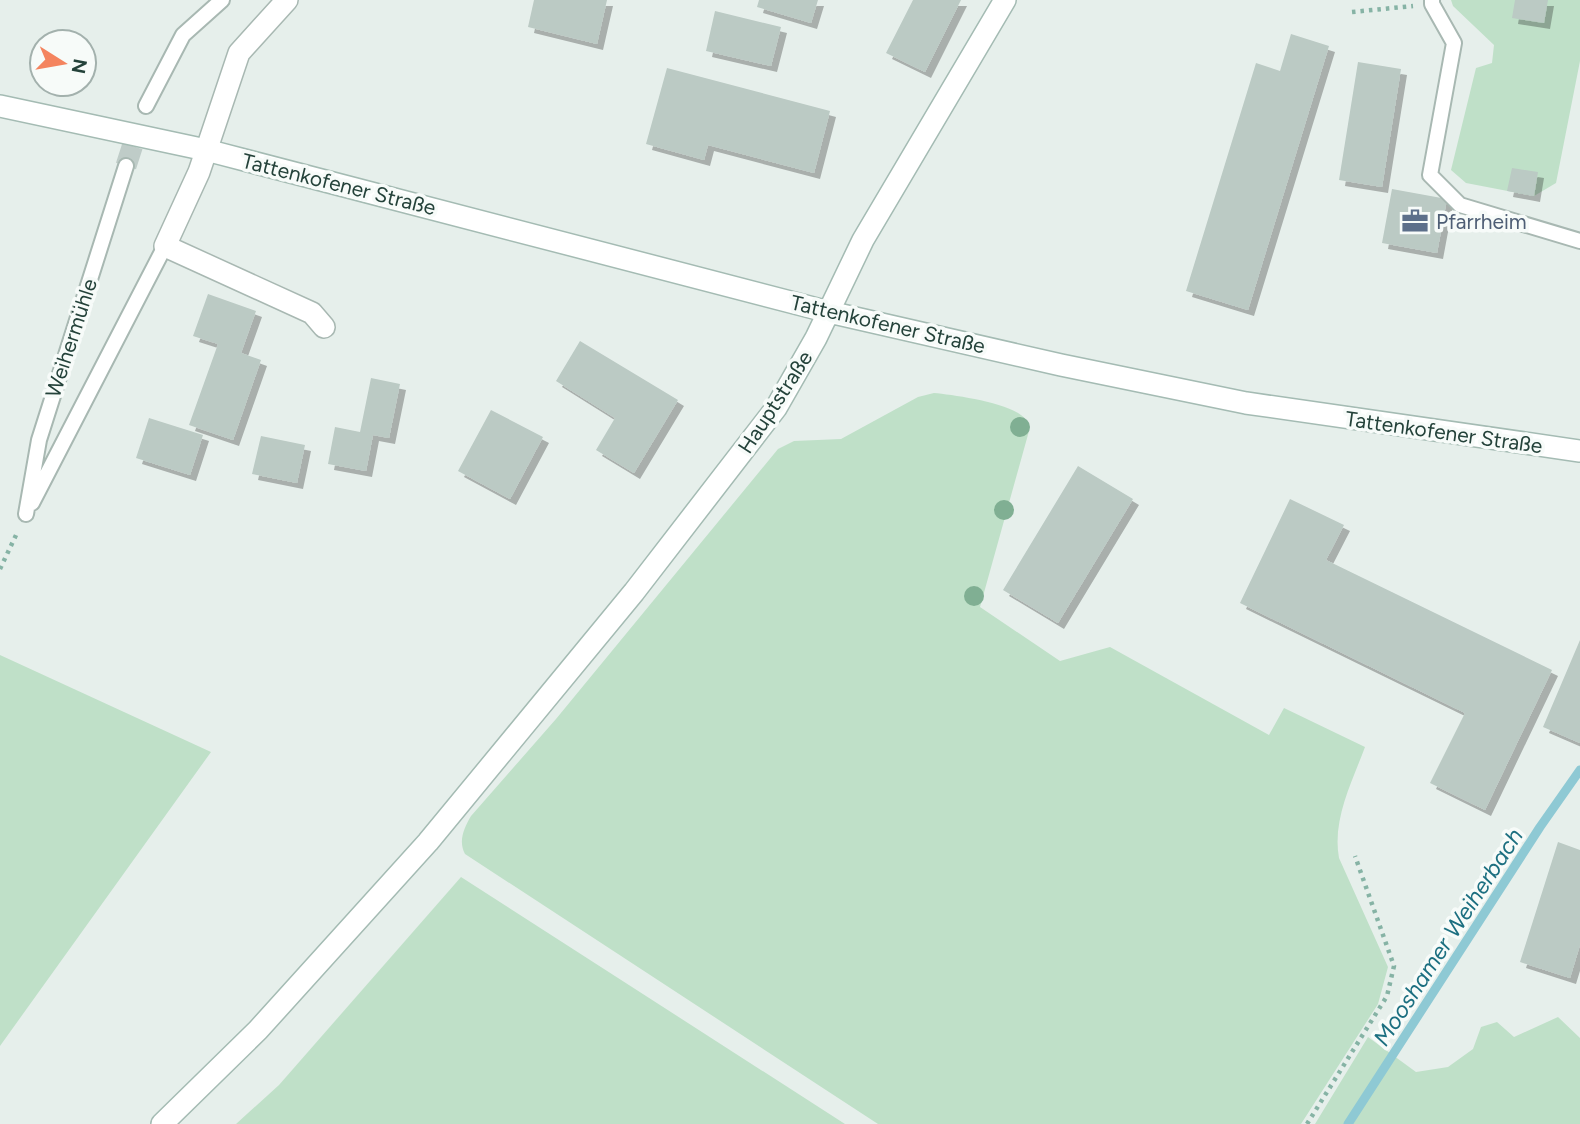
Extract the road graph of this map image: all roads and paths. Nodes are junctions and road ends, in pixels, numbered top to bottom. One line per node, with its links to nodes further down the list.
1 (222, 0): 7 (lane)
2 (287, 0): 8 (main road)
3 (1004, 0): 12 (main road, Hauptstraße)
4 (1432, 2): 5 (path); 10 (lane)
5 (1352, 12)
6 (0, 106): 8 (main road, Tattenkofener Straße)
7 (146, 106)
8 (206, 150): 11 (main road); 12 (main road, Tattenkofener Straße)
9 (127, 166): 15 (lane, Weihermühle)
10 (1580, 241)
11 (165, 246): 13 (main road); 15 (lane, Weihermühle)
12 (829, 312): 14 (main road, Tattenkofener Straße); 18 (main road, Hauptstraße)
13 (324, 327)
14 (1580, 451)
15 (26, 514): 16 (path)
16 (0, 569)
17 (1355, 856): 19 (path)
18 (162, 1124)
19 (1307, 1124)

